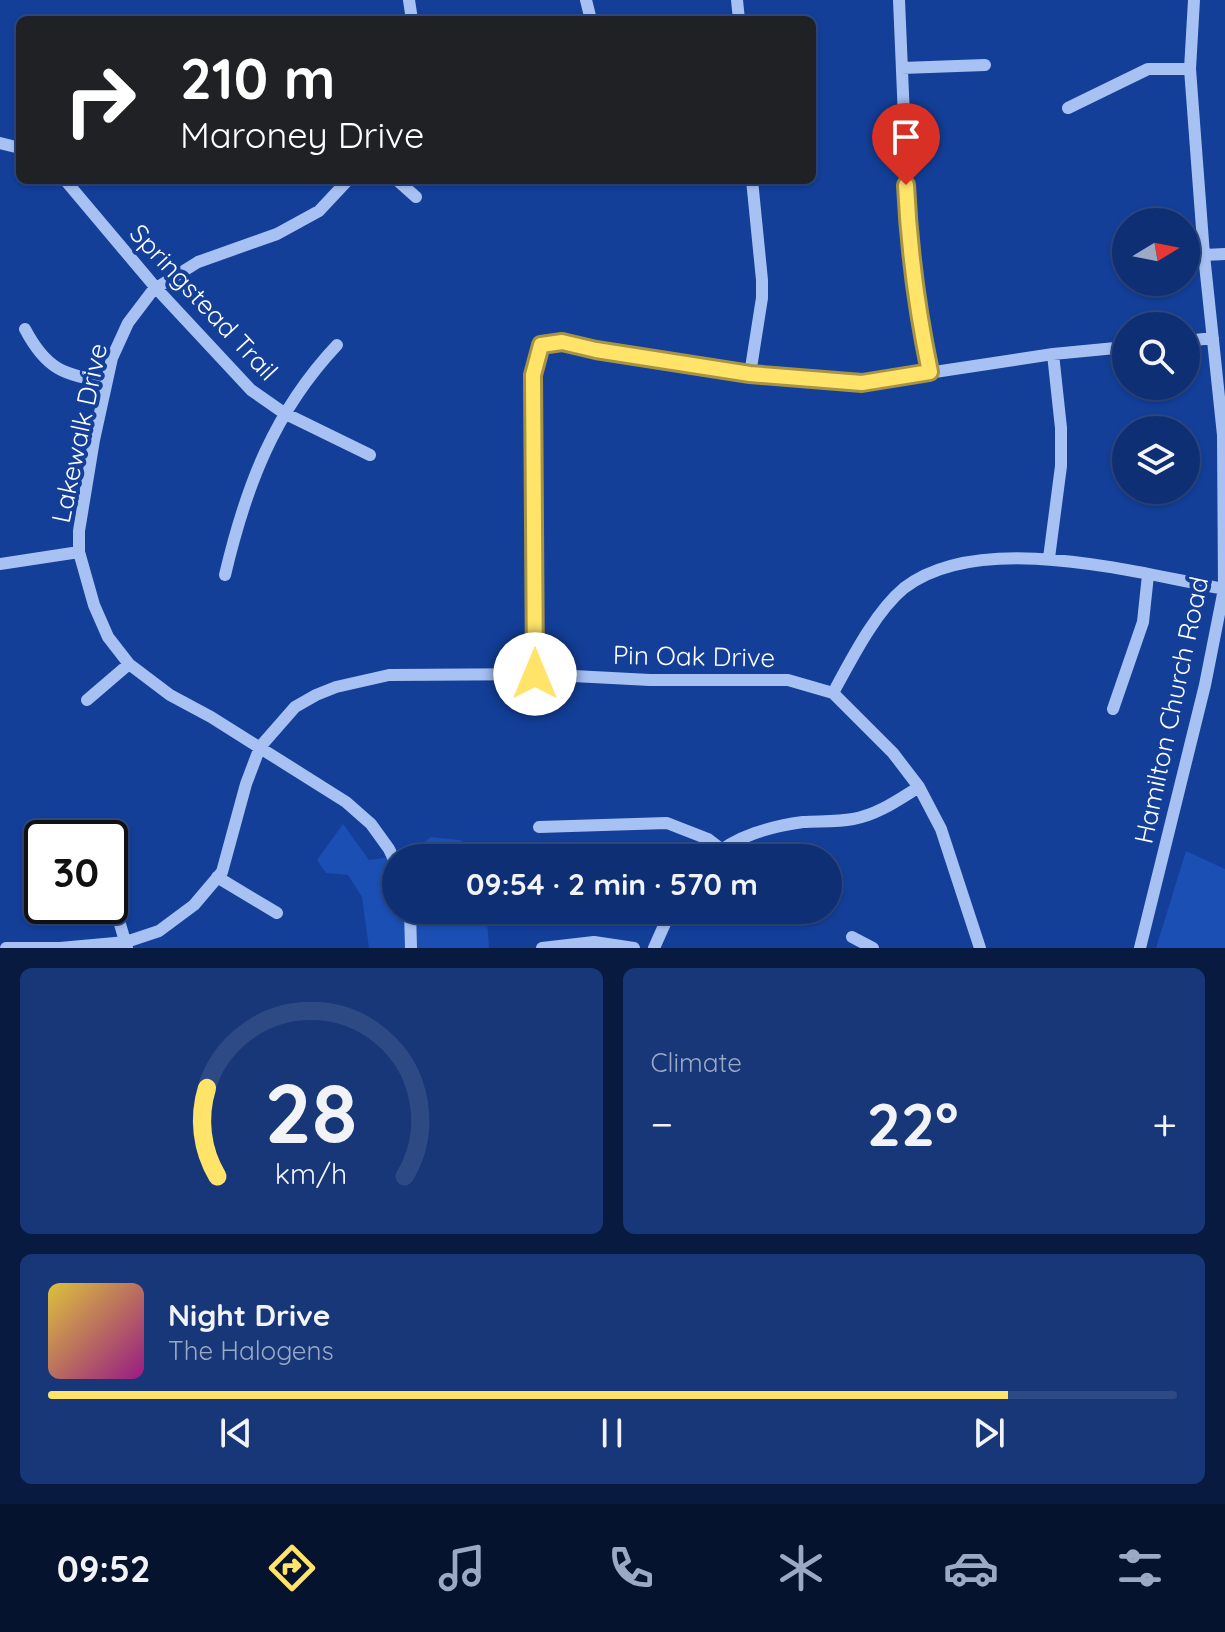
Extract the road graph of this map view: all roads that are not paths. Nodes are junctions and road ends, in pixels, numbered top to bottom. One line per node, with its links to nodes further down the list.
1 (899, 0): 4 (street)
2 (1194, 0): 5 (street, Hamilton Church Road)
3 (985, 65): 4 (street)
4 (902, 68): 21 (street)
5 (1190, 69): 6 (street); 13 (street, Hamilton Church Road)
6 (1068, 108)
7 (68, 184): 14 (street, Springstead Trail)
8 (344, 184): 14 (street, Lakewalk Drive)
9 (401, 184): 11 (street)
10 (752, 184): 22 (street)
11 (416, 197)
12 (1225, 254): 13 (street)
13 (1204, 255): 16 (street, Hamilton Church Road)
14 (156, 288): 23 (street, Lakewalk Drive); 24 (street, Springstead Trail)
15 (25, 329): 23 (street)
16 (1213, 338): 17 (street); 31 (street, Hamilton Church Road)
17 (1200, 339)
18 (337, 345): 24 (street)
19 (1112, 348): 20 (street)
20 (1053, 354): 21 (street); 27 (street)
21 (930, 372): 22 (street)
22 (750, 374): 33 (street)
23 (107, 381): 26 (street, Lakewalk Drive)
24 (284, 413): 25 (street, Springstead Trail); 29 (street)
25 (370, 455)
26 (79, 552): 28 (street); 32 (street, Lakewalk Drive)
27 (1049, 558): 30 (street); 34 (street)
28 (0, 564)
29 (225, 575)
30 (1148, 575): 31 (street); 36 (street)
31 (1224, 589): 59 (street, Hamilton Church Road)
32 (129, 664): 35 (street); 37 (street, Lakewalk Drive)
33 (535, 674): 34 (street, Pin Oak Drive); 37 (street, Pin Oak Drive)
34 (833, 693): 38 (street, Pin Oak Drive)
35 (87, 700)
36 (1113, 709)
37 (260, 747): 40 (street, Lakewalk Drive); 43 (street, Pin Oak Drive)
38 (919, 787): 42 (street); 50 (street, Pin Oak Drive)
39 (539, 827): 41 (street)
40 (385, 844)
41 (711, 844)
42 (737, 844)
43 (217, 877): 44 (street); 49 (street, Pin Oak Drive)
44 (277, 913)
45 (120, 924): 49 (street)
46 (410, 924): 53 (street)
47 (665, 924): 56 (street)
48 (852, 937): 57 (street)
49 (126, 945): 52 (street, Pin Oak Drive)
50 (979, 946): 58 (street)
51 (6, 948): 52 (street, Pin Oak Drive)
52 (60, 948)
53 (411, 948)
54 (542, 948): 55 (street)
55 (634, 948)
56 (654, 948)
57 (873, 948)
58 (964, 948)
59 (1140, 948)

